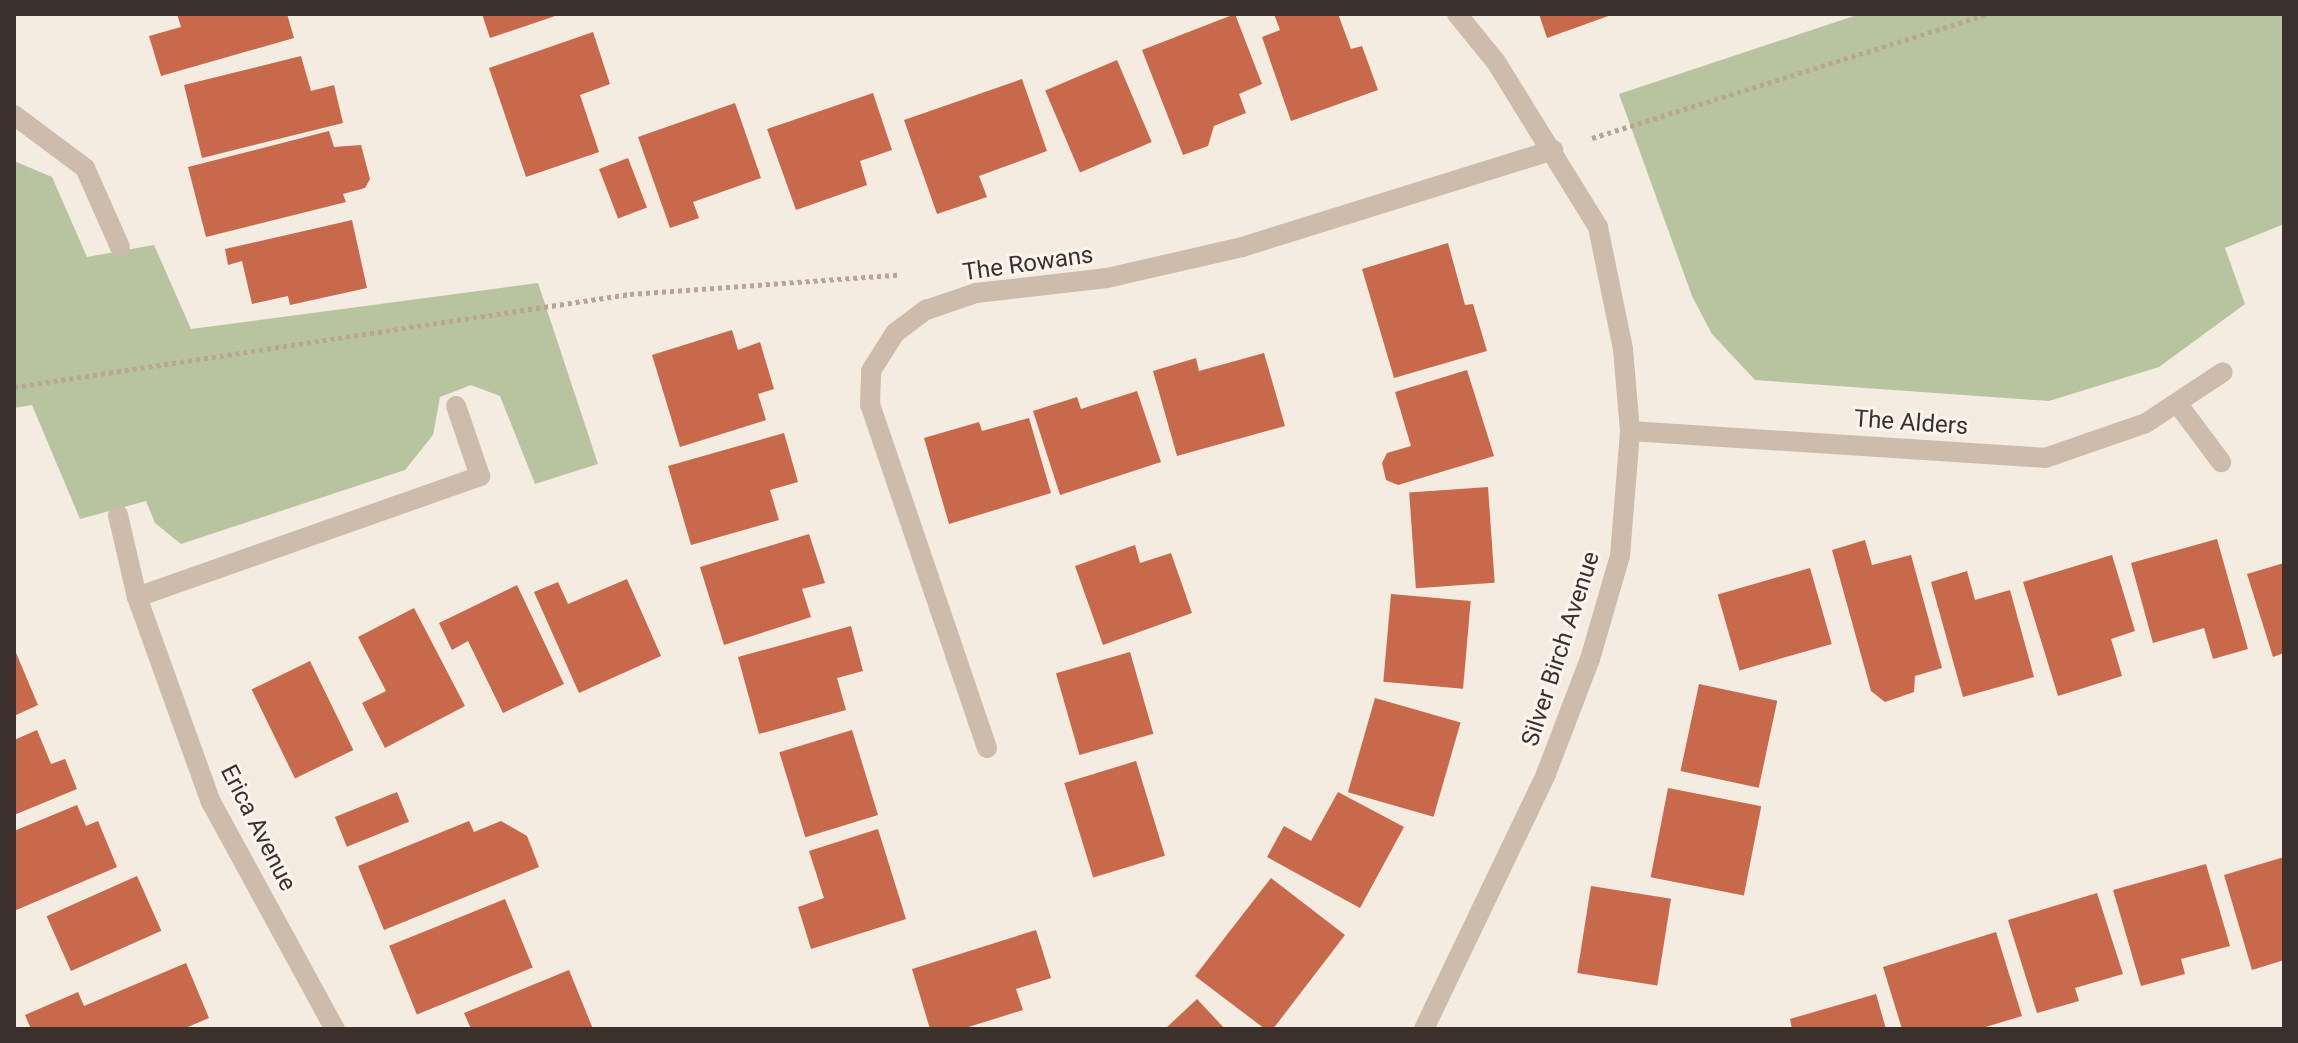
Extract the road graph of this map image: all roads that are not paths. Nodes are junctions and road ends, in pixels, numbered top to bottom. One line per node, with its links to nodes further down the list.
1 (1457, 14): 3 (street, Silver Birch Avenue)
2 (14, 115): 4 (street)
3 (1553, 150): 8 (street, Silver Birch Avenue); 12 (street, The Rowans)
4 (120, 247)
5 (2223, 372): 6 (street, The Alders)
6 (2177, 403): 8 (street, The Alders); 9 (street)
7 (456, 406): 11 (street)
8 (1630, 431): 14 (street, Silver Birch Avenue)
9 (2221, 462)
10 (118, 515): 11 (street, Erica Avenue)
11 (137, 597): 13 (street, Erica Avenue)
12 (987, 748)
13 (335, 1029)
14 (1424, 1029)

